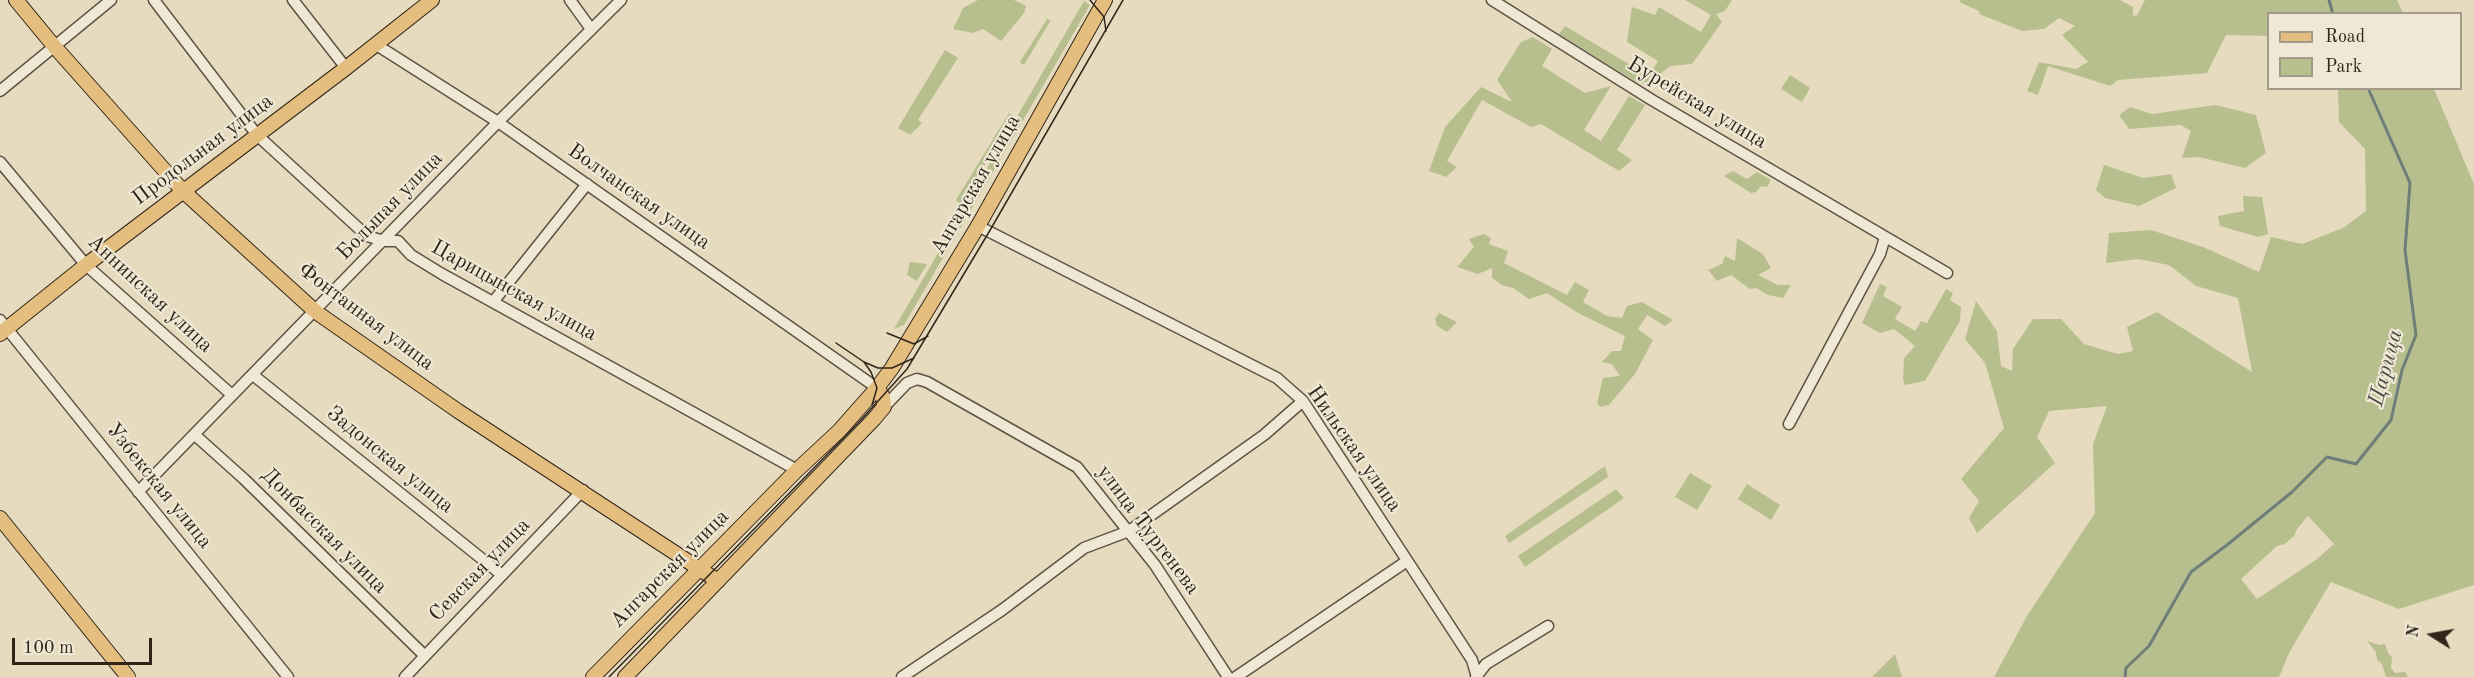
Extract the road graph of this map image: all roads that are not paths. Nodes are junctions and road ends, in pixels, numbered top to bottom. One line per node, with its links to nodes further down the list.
1 (16, 0): 12 (main road, Фонтанная улица)
2 (111, 0): 12 (street)
3 (154, 0): 16 (street, Царицынская улица)
4 (293, 0): 13 (street)
5 (432, 0): 11 (main road, Продольная улица)
6 (570, 0): 10 (street)
7 (621, 0): 10 (street, Большая улица)
8 (1105, 0): 20 (main road, Ангарская улица)
9 (1492, 0): 21 (street, Бурейская улица)
10 (591, 29): 15 (street, Большая улица)
11 (375, 44): 13 (main road, Продольная улица); 15 (street, Волчанская улица)
12 (54, 46): 14 (street); 19 (main road, Фонтанная улица)
13 (346, 68): 16 (main road, Продольная улица)
14 (0, 91)
15 (498, 122): 18 (street, Волчанская улица); 22 (street, Большая улица)
16 (256, 135): 19 (main road, Продольная улица); 22 (street, Царицынская улица)
17 (0, 162): 23 (street, Аннинская улица)
18 (587, 184): 25 (street); 30 (street, Волчанская улица)
19 (183, 191): 23 (main road, Продольная улица); 26 (main road, Фонтанная улица)
20 (978, 226): 30 (main road, Ангарская улица); 31 (street, Нильская улица)
21 (1885, 237): 24 (street, Бурейская улица); 32 (street)
22 (384, 241): 25 (street, Царицынская улица); 26 (street, Большая улица)
23 (86, 265): 27 (main road, Продольная улица); 29 (street, Аннинская улица)
24 (1947, 273)
25 (493, 302): 34 (street, Царицынская улица)
26 (316, 312): 28 (street, Большая улица); 35 (main road, Фонтанная улица)
27 (2, 327): 36 (street, Узбекская улица)
28 (254, 375): 29 (street, Большая улица); 41 (street, Задонская улица)
29 (232, 395): 33 (street, Большая улица)
30 (884, 398): 34 (main road, Ангарская улица); 38 (street, улица Тургенева); 42 (main road, Ангарская улица)
31 (1303, 401): 38 (street); 39 (street, Нильская улица)
32 (1789, 424)
33 (195, 435): 36 (street, Большая улица); 44 (street, Донбасская улица)
34 (797, 470): 40 (main road, Ангарская улица)
35 (583, 490): 40 (main road, Фонтанная улица); 41 (street, Севская улица)
36 (138, 492): 46 (street, Узбекская улица)
37 (0, 518): 45 (main road)
38 (1129, 531): 50 (street); 51 (street, улица Тургенева)
39 (1407, 561): 52 (street); 53 (street, Нильская улица)
40 (701, 567): 42 (main road, Фонтанная улица); 48 (main road, Ангарская улица)
41 (502, 575): 44 (street, Севская улица)
42 (718, 581): 49 (main road, Ангарская улица)
43 (1548, 626): 53 (street)
44 (425, 656): 47 (street, Севская улица)
45 (128, 677)
46 (288, 677)
47 (405, 677)
48 (593, 677)
49 (626, 677)
50 (902, 677)
51 (1228, 677)
52 (1236, 677)
53 (1476, 677)

